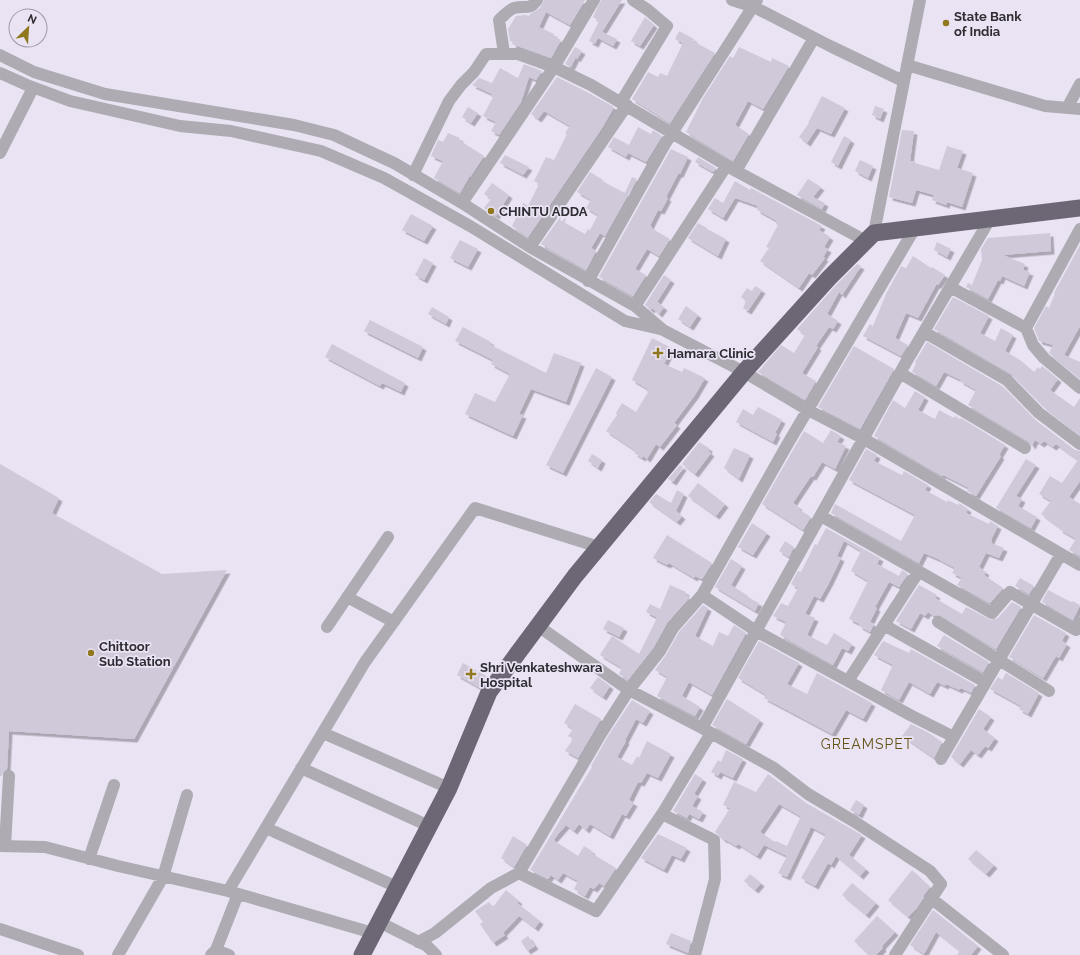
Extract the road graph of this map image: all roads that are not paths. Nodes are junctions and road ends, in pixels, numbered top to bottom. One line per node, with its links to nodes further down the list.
1 (537, 0): 8 (street)
2 (594, 0): 11 (street)
3 (633, 0): 16 (street)
4 (732, 0): 6 (street)
5 (920, 0): 10 (street)
6 (756, 4): 7 (street); 21 (street)
7 (814, 38): 13 (street); 25 (street)
8 (504, 54): 11 (street); 26 (street)
9 (0, 55): 19 (street)
10 (907, 64): 13 (street); 17 (street)
11 (554, 68): 16 (street); 29 (street)
12 (0, 73): 15 (street)
13 (903, 81): 34 (street)
14 (1080, 84): 17 (street)
15 (33, 88): 20 (street); 24 (street)
16 (624, 103): 21 (street); 35 (street)
17 (1067, 108): 18 (street)
18 (1080, 109)
19 (206, 110): 20 (street); 22 (street)
20 (205, 128): 23 (street)
21 (672, 133): 25 (street); 36 (street)
22 (327, 134): 23 (street); 26 (street)
23 (321, 151): 28 (street)
24 (0, 153)
25 (732, 168): 34 (street); 38 (street)
26 (413, 175): 27 (street)
27 (427, 183): 28 (street); 29 (street)
28 (420, 198): 40 (street)
29 (462, 203): 35 (street)
30 (1080, 208): 31 (highway)
31 (990, 219): 32 (highway); 37 (street)
32 (915, 228): 34 (highway); 45 (street)
33 (1080, 229): 39 (street)
34 (870, 237): 42 (highway)
35 (530, 247): 36 (street)
36 (588, 281): 38 (street)
37 (950, 287): 39 (street); 41 (street)
38 (635, 306): 40 (street)
39 (1026, 328): 44 (street)
40 (663, 330): 42 (street)
41 (924, 332): 43 (street); 47 (street)
42 (744, 372): 45 (street); 51 (highway)
43 (900, 374): 46 (street); 48 (street)
44 (1080, 388)
45 (808, 410): 46 (street); 55 (street)
46 (864, 439): 49 (street); 52 (street)
47 (1080, 444)
48 (1025, 448)
49 (821, 516): 54 (street); 64 (street)
50 (388, 537): 56 (street)
51 (599, 547): 58 (street); 62 (highway)
52 (1062, 554): 53 (street); 57 (street)
53 (1080, 565)
54 (919, 571): 57 (street); 61 (street)
55 (702, 595): 64 (street); 68 (street)
56 (347, 597): 58 (street); 63 (street)
57 (1032, 604): 60 (street); 65 (street)
58 (394, 622): 71 (street)
59 (938, 622): 65 (street)
60 (1080, 623)
61 (884, 625): 66 (street); 67 (street)
62 (538, 626): 68 (street); 77 (highway)
63 (327, 627)
64 (756, 631): 66 (street); 70 (street)
65 (998, 660): 67 (street); 69 (street)
66 (848, 681): 72 (street)
67 (985, 682): 72 (street)
68 (629, 690): 70 (street); 84 (street)
69 (1049, 691)
70 (706, 730): 79 (street); 88 (street)
71 (323, 733): 74 (street); 77 (street)
72 (954, 737): 73 (street)
73 (941, 759)
74 (302, 768): 80 (street); 81 (street)
75 (9, 776): 82 (street)
76 (114, 785): 83 (street)
77 (449, 788): 80 (highway)
78 (187, 795): 85 (street)
79 (662, 814): 84 (street); 98 (street)
80 (429, 826): 86 (highway)
81 (266, 828): 86 (street); 87 (street)
82 (3, 846): 83 (street)
83 (89, 858): 85 (street)
84 (519, 873): 91 (street)
85 (163, 876): 87 (street); 94 (street)
86 (397, 887): 89 (highway)
87 (233, 893): 89 (street); 92 (street)
88 (932, 899): 99 (street); 100 (street)
89 (376, 928): 91 (street); 96 (highway)
90 (0, 929): 93 (street)
91 (418, 942): 97 (street)
92 (214, 953): 95 (street)
93 (78, 955)
94 (118, 955)
95 (229, 955)
96 (362, 955)
97 (436, 955)
98 (695, 955)
99 (895, 955)
100 (1002, 955)

